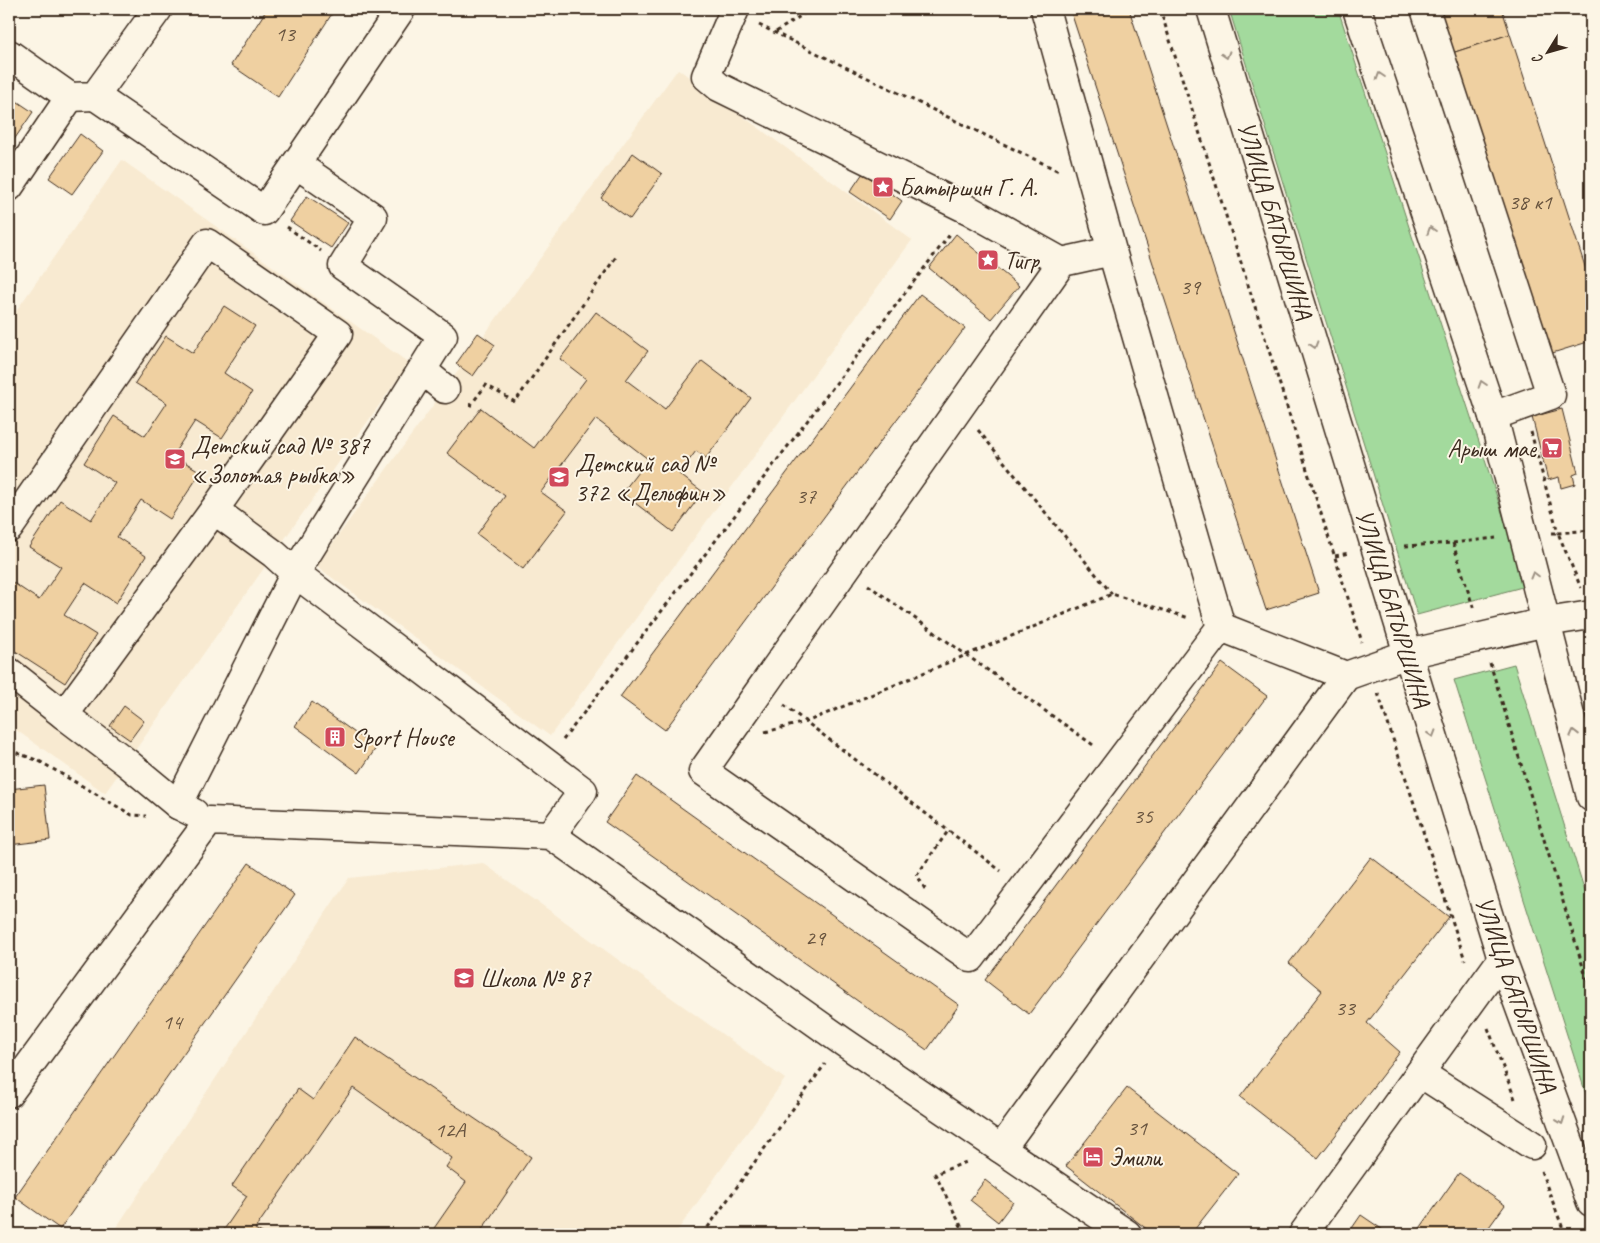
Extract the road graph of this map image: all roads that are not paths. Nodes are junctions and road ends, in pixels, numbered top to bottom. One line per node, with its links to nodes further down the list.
1 (158, 9): 9 (street)
2 (401, 9): 10 (street)
3 (1045, 9): 12 (street)
4 (1212, 9): 23 (street, УЛИЦА БАТЫРШИНА, one-way to 23)
5 (1357, 9): 16 (street, one-way to 5)
6 (1425, 9): 16 (street)
7 (734, 10): 13 (street)
8 (9, 54): 9 (street)
9 (83, 96): 10 (street); 11 (street)
10 (296, 164): 14 (street)
11 (9, 187)
12 (1112, 251): 13 (street); 22 (street)
13 (1062, 262): 22 (street)
14 (422, 370): 15 (street); 19 (street)
15 (445, 389)
16 (1493, 416): 21 (street, one-way to 16)
17 (214, 510): 18 (street); 19 (street); 26 (street)
18 (9, 528)
19 (295, 573): 28 (street); 30 (street)
20 (1588, 604): 21 (street)
21 (1546, 622): 23 (street); 27 (street, one-way to 21)
22 (1221, 628): 25 (street)
23 (1408, 654): 25 (street); 31 (street, УЛИЦА БАТЫРШИНА, one-way to 31)
24 (9, 672): 26 (street)
25 (1358, 672): 35 (street)
26 (64, 715): 28 (street)
27 (1590, 788)
28 (178, 805): 29 (street)
29 (209, 821): 30 (street); 33 (street)
30 (551, 835): 35 (street)
31 (1502, 959): 32 (street); 36 (street, УЛИЦА БАТЫРШИНА, one-way to 36)
32 (1420, 1073): 34 (street); 38 (street)
33 (9, 1093)
34 (1532, 1145)
35 (1001, 1149): 37 (street)
36 (1591, 1202)
37 (1127, 1234)
38 (1303, 1234)

